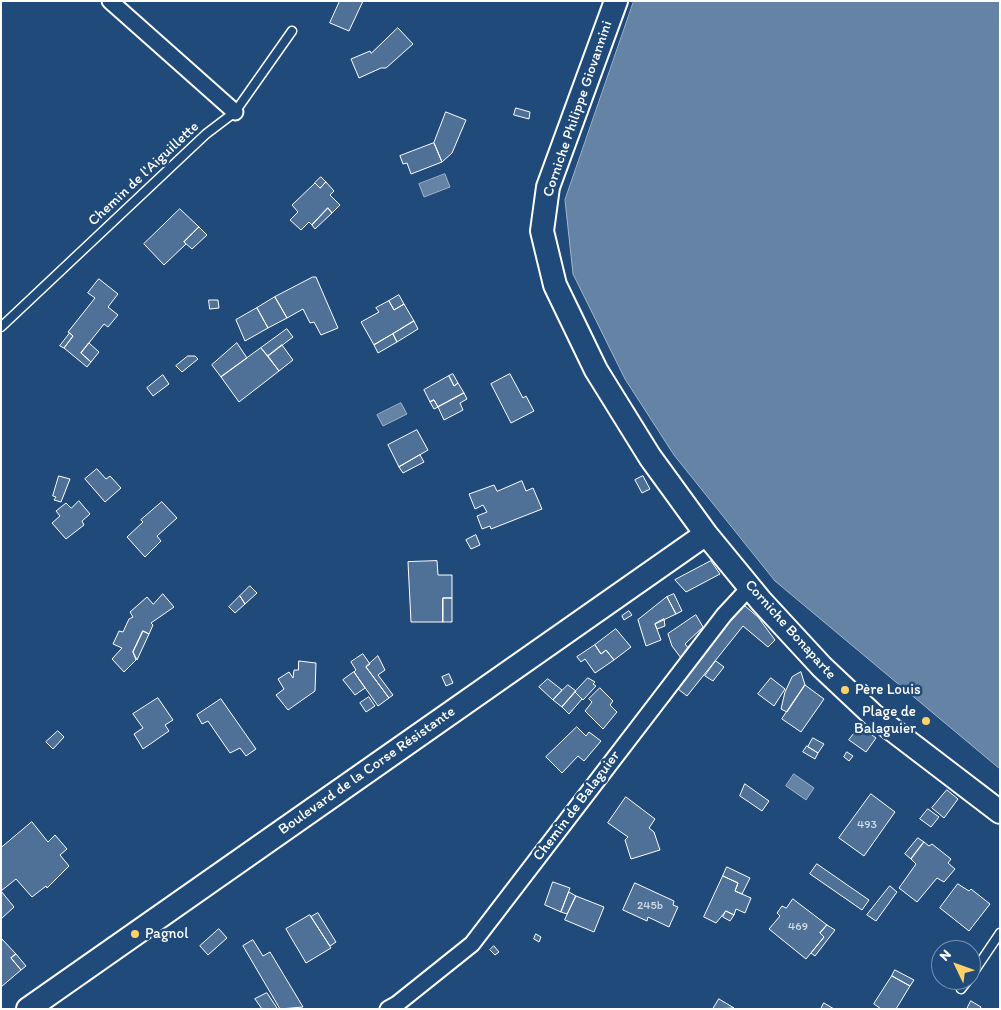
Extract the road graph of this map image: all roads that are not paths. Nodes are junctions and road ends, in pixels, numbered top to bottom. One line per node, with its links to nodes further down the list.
1 (110, 1): 4 (street)
2 (616, 1): 6 (main road, Corniche Philippe Giovannini)
3 (292, 31): 4 (lane, Chemin de l'Aiguillette)
4 (236, 112): 5 (lane, Chemin de l'Aiguillette)
5 (1, 327)
6 (706, 534): 7 (main road, Corniche Bonaparte); 11 (main road, Boulevard de la Corse Résistante)
7 (750, 587): 8 (main road, Corniche Bonaparte); 12 (street, Chemin de Balaguier)
8 (1000, 812)
9 (1000, 933): 10 (lane)
10 (981, 961)
11 (28, 1009)
12 (388, 1009)

